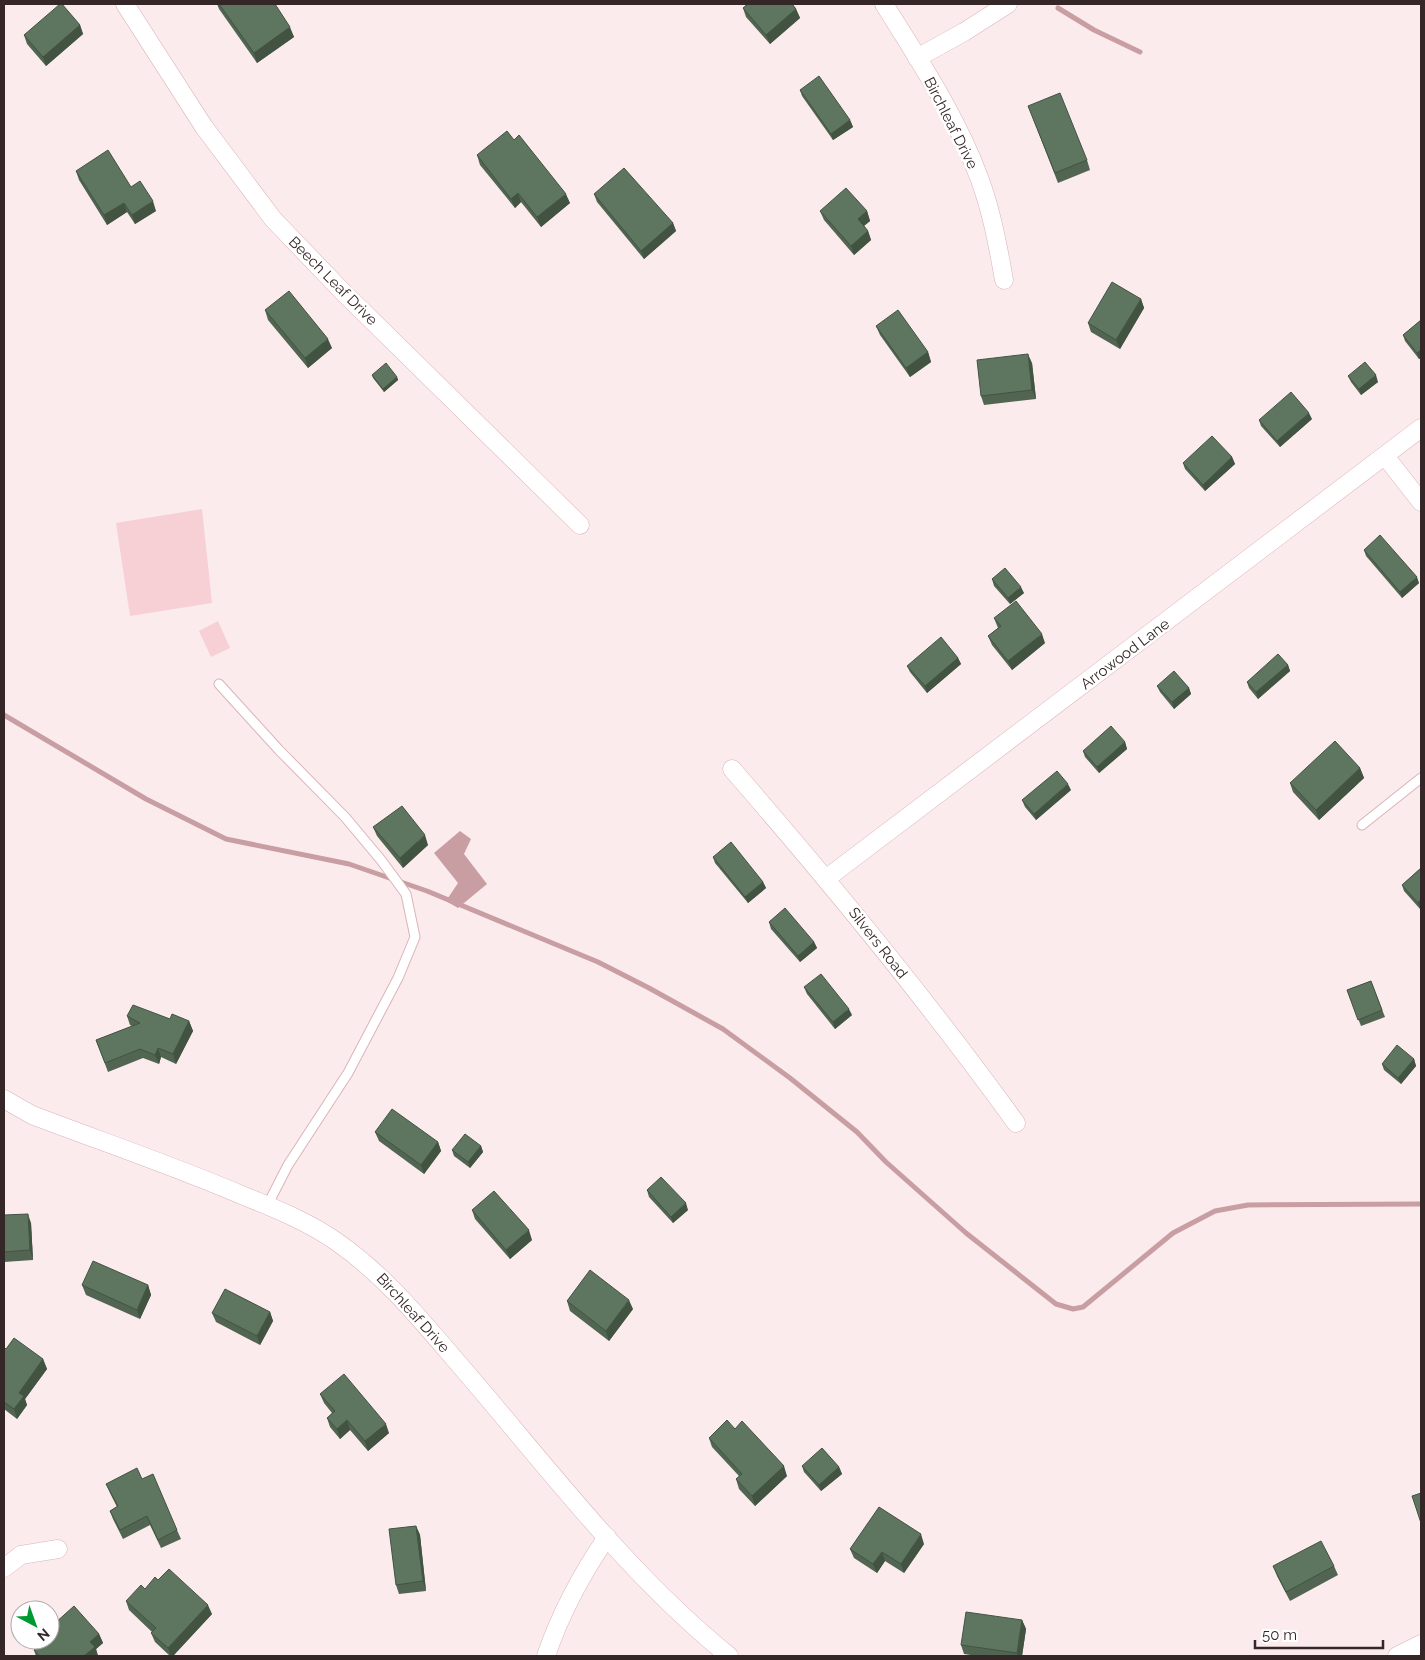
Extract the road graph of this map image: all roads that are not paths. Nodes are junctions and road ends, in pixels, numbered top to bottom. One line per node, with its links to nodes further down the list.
1 (125, 4): 9 (street, Beech Leaf Drive)
2 (884, 4): 4 (street, Birchleaf Drive)
3 (1008, 4): 4 (street)
4 (917, 58): 5 (street, Birchleaf Drive)
5 (1004, 280)
6 (1421, 428): 7 (street, Arrowood Lane)
7 (1385, 456): 8 (street); 14 (street, Arrowood Lane)
8 (1421, 502)
9 (580, 525)
10 (219, 684): 17 (lane)
11 (732, 769): 14 (street, Silvers Road)
12 (1421, 778): 13 (lane)
13 (1362, 825)
14 (827, 878): 16 (street, Silvers Road)
15 (4, 1099): 17 (street, Birchleaf Drive)
16 (1016, 1123)
17 (267, 1206): 18 (street, Birchleaf Drive)
18 (607, 1537): 22 (street); 23 (street, Birchleaf Drive)
19 (58, 1549): 20 (street)
20 (4, 1568)
21 (1421, 1644): 24 (street)
22 (546, 1656)
23 (729, 1656)
24 (1397, 1656)

